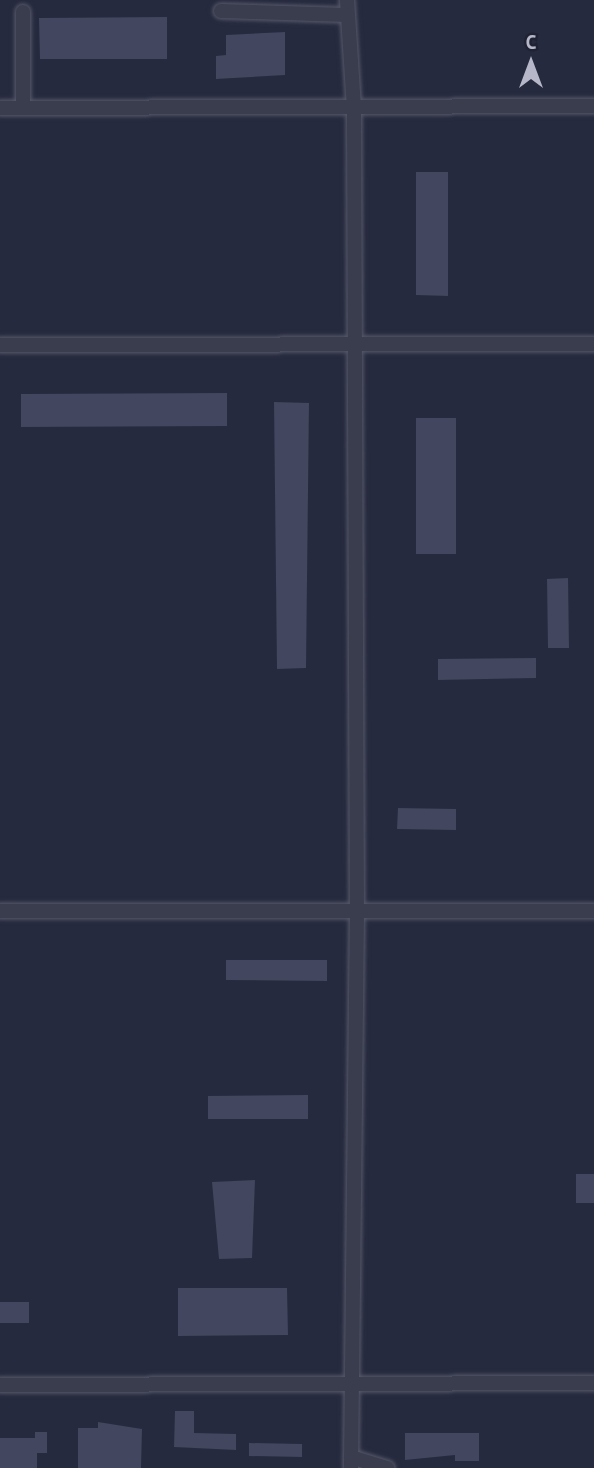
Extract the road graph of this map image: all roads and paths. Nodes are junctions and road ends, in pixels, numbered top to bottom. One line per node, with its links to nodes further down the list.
1 (347, 7): 2 (lane); 7 (lane)
2 (221, 11)
3 (23, 12): 6 (lane)
4 (594, 106): 7 (lane)
5 (0, 108): 6 (lane)
6 (23, 108): 7 (lane)
7 (354, 109): 10 (lane)
8 (594, 344): 10 (lane)
9 (0, 345): 10 (lane)
10 (353, 347): 12 (lane)
11 (0, 911): 12 (lane)
12 (357, 911): 13 (lane); 14 (lane)
13 (594, 911)
14 (349, 1383): 15 (lane); 16 (lane); 17 (lane)
15 (594, 1383)
16 (0, 1385)
17 (351, 1463): 18 (lane)
18 (387, 1468)

